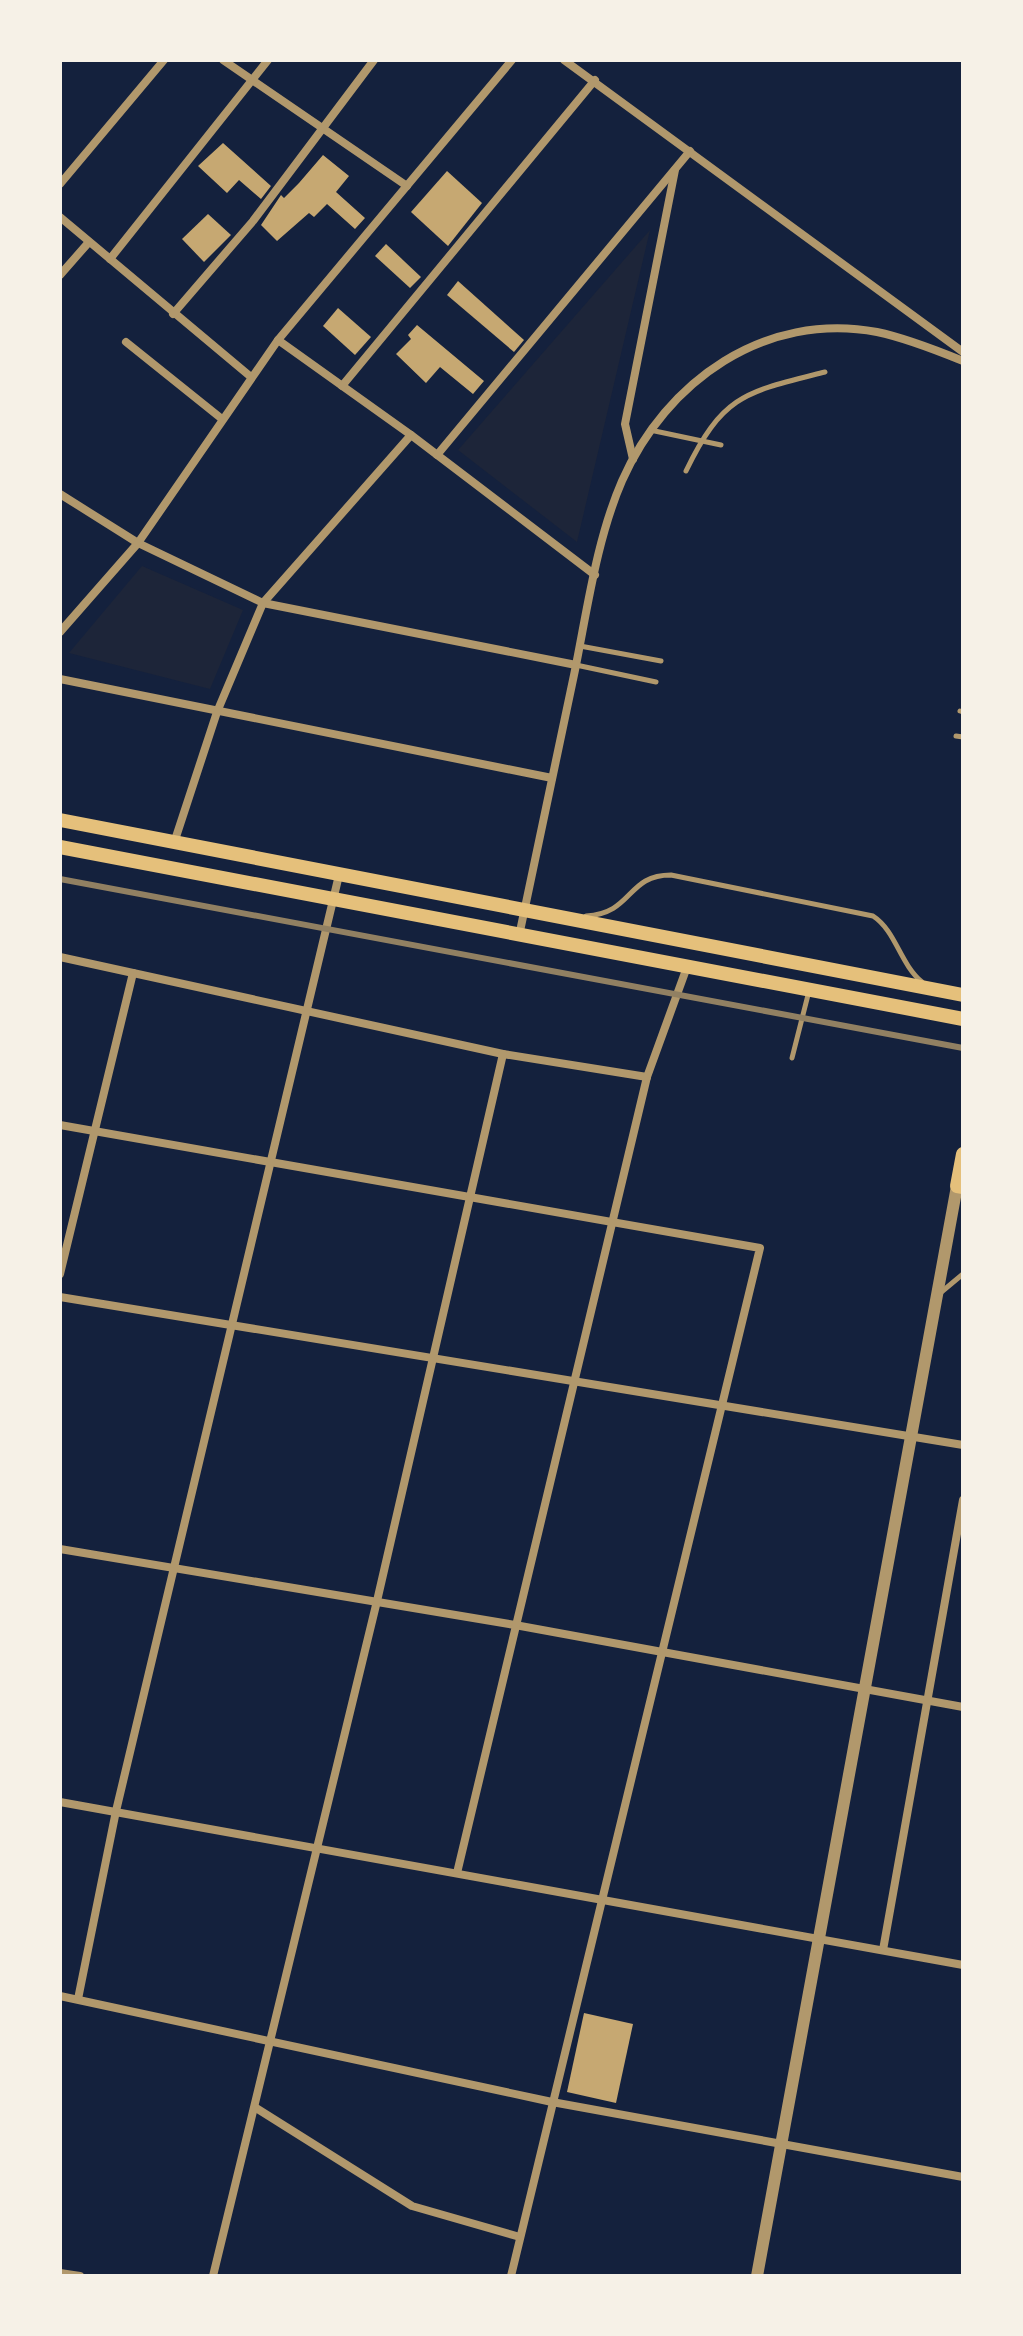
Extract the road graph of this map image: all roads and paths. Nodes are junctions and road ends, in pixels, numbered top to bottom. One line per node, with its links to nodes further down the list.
1 (164, 60): 12 (street)
2 (223, 60): 8 (street)
3 (268, 60): 8 (street)
4 (374, 60): 9 (street)
5 (512, 60): 13 (street)
6 (564, 60): 7 (street)
7 (595, 80): 10 (street); 25 (street)
8 (253, 82): 9 (street); 16 (street)
9 (322, 130): 13 (street); 18 (street)
10 (690, 151): 11 (street); 21 (street)
11 (675, 168): 31 (street); 32 (street)
12 (60, 184)
13 (407, 186): 19 (street)
14 (60, 217): 15 (street)
15 (89, 242): 16 (street); 17 (street)
16 (110, 259): 18 (street)
17 (60, 275)
18 (173, 314): 24 (street)
19 (278, 340): 24 (street); 25 (street)
20 (126, 342): 26 (street)
21 (963, 352)
22 (963, 361): 27 (street)
23 (825, 372): 29 (lane)
24 (251, 377): 26 (street)
25 (342, 386): 28 (street)
26 (222, 419): 35 (street)
27 (649, 430): 29 (lane); 32 (street)
28 (411, 435): 31 (street); 37 (street)
29 (700, 441): 30 (lane); 33 (lane)
30 (721, 445)
31 (437, 455): 36 (street)
32 (633, 460): 36 (street)
33 (686, 471)
34 (60, 494): 35 (street)
35 (138, 543): 37 (street); 38 (street)
36 (595, 575): 39 (street)
37 (263, 603): 41 (street); 44 (street)
38 (60, 632)
39 (580, 646): 40 (lane); 41 (street)
40 (661, 661)
41 (576, 665): 43 (lane); 47 (street)
42 (60, 679): 44 (street)
43 (656, 682)
44 (217, 712): 47 (street); 49 (street)
45 (956, 736): 46 (lane)
46 (963, 737)
47 (552, 778): 53 (street)
48 (60, 820): 49 (main road)
49 (174, 843): 51 (main road)
50 (60, 847): 52 (main road)
51 (339, 875): 52 (street); 53 (main road)
52 (334, 900): 55 (main road); 62 (street)
53 (525, 912): 54 (main road); 55 (street)
54 (559, 918): 60 (main road); 60 (lane)
55 (519, 936): 57 (main road)
56 (60, 957): 58 (street)
57 (687, 967): 59 (main road); 66 (street)
58 (133, 973): 62 (street); 68 (street)
59 (809, 990): 63 (main road); 65 (lane)
60 (937, 991): 61 (main road)
61 (963, 995)
62 (306, 1013): 64 (street); 70 (street)
63 (963, 1019)
64 (503, 1054): 66 (street); 72 (street)
65 (792, 1058)
66 (647, 1077): 73 (street)
67 (60, 1125): 68 (street)
68 (96, 1131): 70 (street); 74 (street)
69 (963, 1154): 71 (main road)
70 (271, 1164): 72 (street); 78 (street)
71 (960, 1186): 76 (street)
72 (469, 1196): 73 (street); 79 (street)
73 (612, 1221): 80 (street); 81 (street)
74 (60, 1274)
75 (963, 1274): 76 (lane)
76 (936, 1296): 82 (street)
77 (60, 1297): 78 (street)
78 (232, 1326): 79 (street); 86 (street)
79 (432, 1357): 80 (street); 87 (street)
80 (573, 1380): 81 (street); 88 (street)
81 (722, 1403): 82 (street); 89 (street)
82 (910, 1435): 83 (street); 90 (street)
83 (963, 1445)
84 (963, 1500): 91 (street)
85 (60, 1549): 86 (street)
86 (174, 1568): 87 (street); 94 (street)
87 (377, 1601): 88 (street); 95 (street)
88 (515, 1625): 89 (street); 96 (street)
89 (660, 1653): 90 (street); 97 (street)
90 (864, 1689): 91 (street); 98 (street)
91 (927, 1700): 92 (street); 99 (street)
92 (963, 1707)
93 (60, 1802): 94 (street)
94 (116, 1811): 95 (street); 102 (street)
95 (318, 1848): 96 (street); 103 (street)
96 (457, 1873): 97 (street)
97 (601, 1899): 98 (street); 104 (street)
98 (820, 1939): 99 (street); 106 (street)
99 (883, 1950): 100 (street)
100 (963, 1965)
101 (60, 1996): 102 (street)
102 (78, 1999): 103 (street)
103 (271, 2044): 104 (street); 105 (street)
104 (552, 2102): 106 (street); 108 (street)
105 (256, 2108): 108 (street); 111 (street)
106 (780, 2142): 107 (street); 113 (street)
107 (963, 2177)
108 (520, 2237): 112 (street)
109 (60, 2273): 110 (street)
110 (80, 2276)
111 (213, 2276)
112 (511, 2276)
113 (757, 2276)

